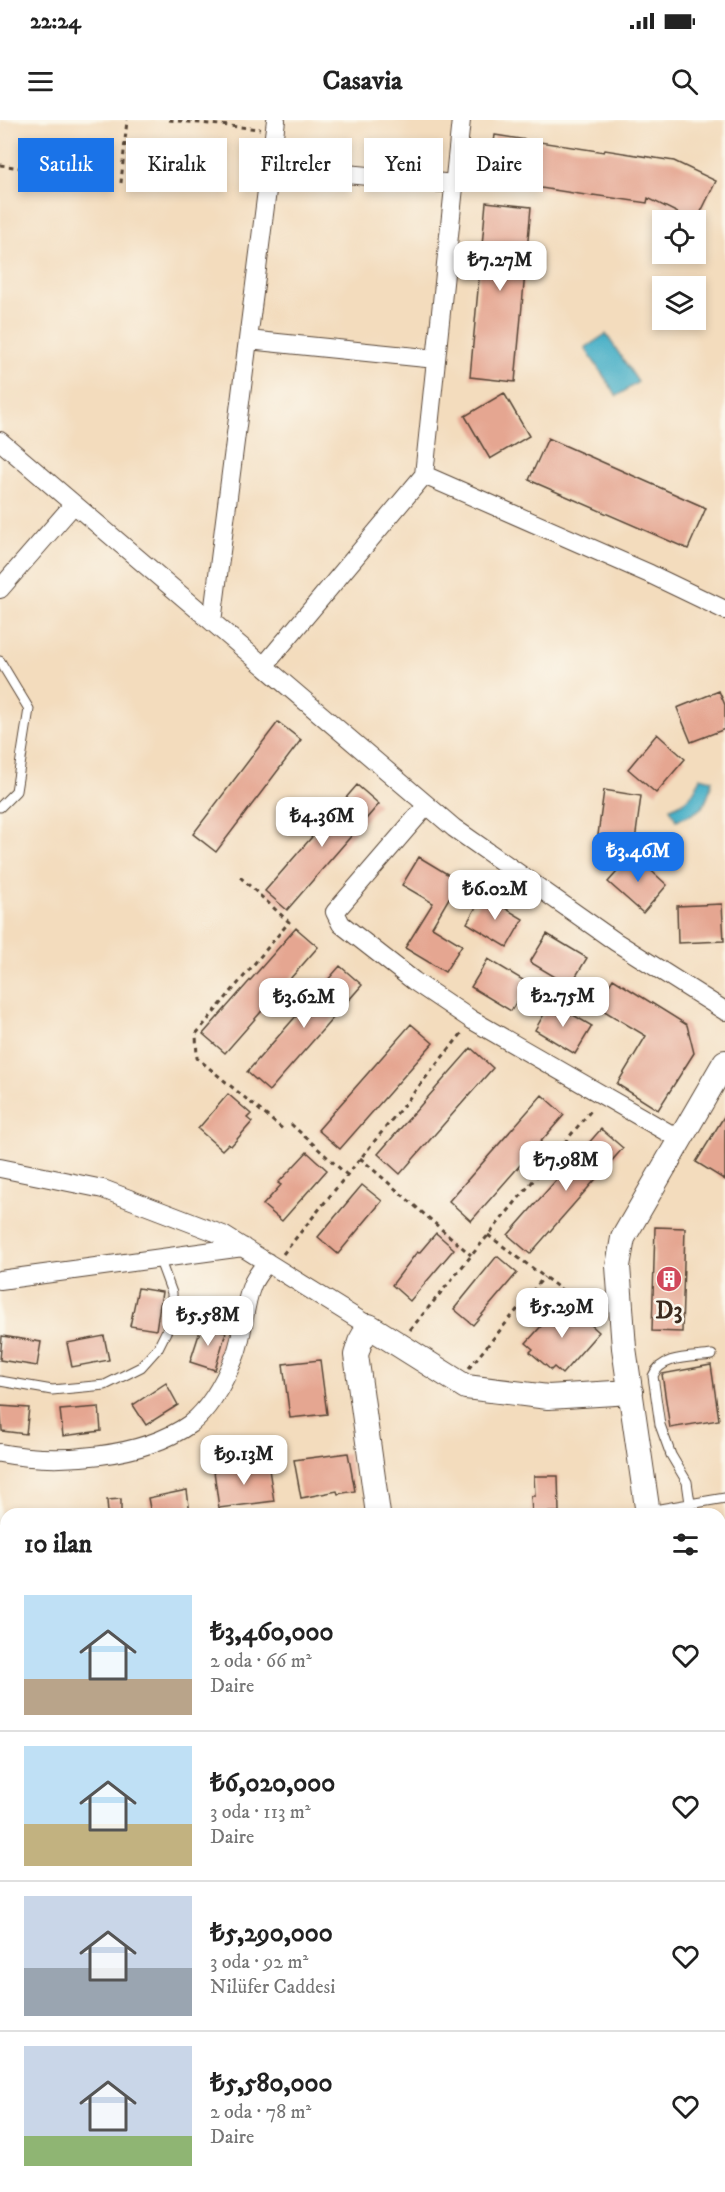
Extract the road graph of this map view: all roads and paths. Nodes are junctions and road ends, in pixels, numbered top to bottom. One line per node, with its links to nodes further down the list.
1 (127, 120): 9 (path)
2 (169, 120): 4 (path)
3 (462, 120): 5 (street)
4 (275, 125)
5 (460, 138)
6 (0, 165): 7 (path)
7 (18, 168)
8 (352, 174): 10 (street)
9 (121, 183)
10 (455, 183): 13 (street)
11 (267, 192): 12 (street)
12 (248, 340): 13 (street); 19 (street)
13 (436, 359): 15 (street)
14 (0, 441): 16 (street)
15 (424, 475): 18 (street); 21 (street)
16 (74, 504): 17 (street); 19 (street)
17 (0, 589)
18 (725, 610)
19 (212, 622): 21 (street)
20 (0, 661): 23 (lane)
21 (264, 666): 22 (street)
22 (427, 805): 25 (street); 26 (street)
23 (0, 807)
24 (240, 877): 30 (path)
25 (725, 1011)
26 (472, 1020): 28 (street); 32 (path)
27 (725, 1062): 31 (street)
28 (603, 1095): 31 (street); 35 (path)
29 (291, 1124): 34 (path)
30 (285, 1131)
31 (680, 1139): 43 (street)
32 (360, 1158): 34 (path); 37 (path)
33 (0, 1168): 36 (street)
34 (347, 1175): 39 (path)
35 (488, 1235): 37 (path); 40 (path)
36 (243, 1247): 38 (street); 39 (street)
37 (471, 1256): 44 (path)
38 (159, 1258): 41 (street); 46 (lane)
39 (270, 1264): 42 (street); 49 (street)
40 (544, 1277): 43 (path); 47 (path)
41 (0, 1280)
42 (369, 1326): 44 (street); 52 (street)
43 (623, 1336): 48 (street)
44 (398, 1344): 47 (street)
45 (712, 1355): 51 (lane)
46 (0, 1381)
47 (458, 1382): 48 (street)
48 (631, 1392): 53 (street)
49 (0, 1453)
50 (725, 1498): 51 (lane)
51 (690, 1503): 54 (lane)
52 (377, 1508)
53 (647, 1508)
54 (667, 1508)

